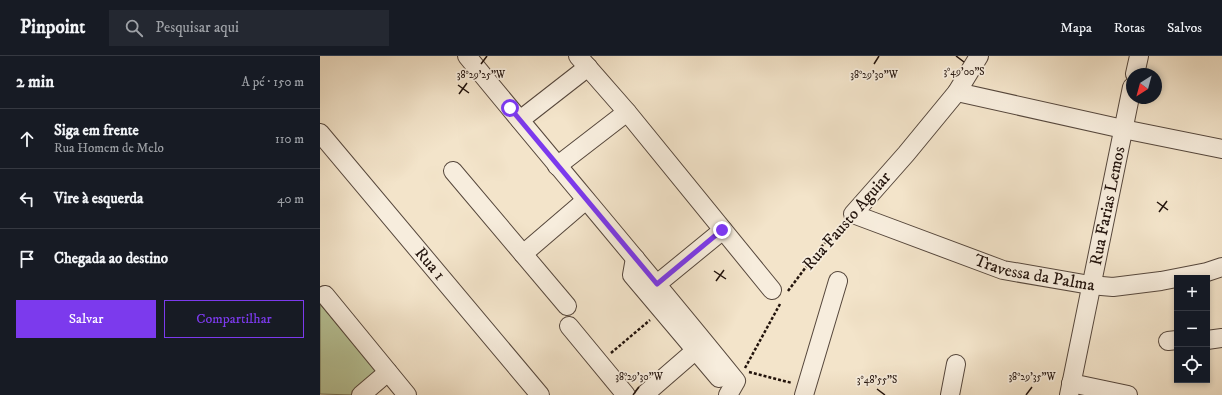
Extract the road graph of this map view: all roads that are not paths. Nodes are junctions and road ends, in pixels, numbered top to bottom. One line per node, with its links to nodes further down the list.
1 (467, 56): 9 (street)
2 (980, 56): 6 (street, Rua Fausto Aguiar)
3 (1139, 56): 5 (street)
4 (583, 62): 8 (street); 9 (street)
5 (1136, 68)
6 (957, 92): 10 (street); 16 (street, Rua Fausto Aguiar)
7 (1128, 104): 10 (street, Rua Farias Lemos)
8 (626, 112): 13 (street); 17 (street)
9 (520, 120): 13 (street)
10 (1123, 129): 12 (street); 23 (street, Rua Farias Lemos)
11 (320, 133): 38 (street, Rua 1)
12 (1222, 149)
13 (558, 166): 15 (street)
14 (453, 171): 18 (street)
15 (586, 200): 18 (street); 19 (street)
16 (853, 214): 23 (street, Travessa da Palma)
17 (722, 230): 22 (street); 25 (street)
18 (523, 254): 26 (street)
19 (635, 258): 22 (street); 30 (street)
20 (1222, 267): 23 (street, Travessa da Palma)
21 (838, 281): 35 (street)
22 (657, 284): 30 (street)
23 (1090, 286): 34 (street, Rua Farias Lemos)
24 (326, 295): 32 (street)
25 (779, 296)
26 (567, 306)
27 (569, 326): 39 (street)
28 (1222, 338): 29 (street)
29 (1210, 340)
30 (700, 347): 33 (street); 40 (street)
31 (956, 364): 41 (street)
32 (388, 372): 36 (street); 37 (street)
33 (734, 384)
34 (1070, 389): 42 (street)
35 (805, 391)
36 (361, 395)
37 (407, 395)
38 (540, 395)
39 (626, 395)
40 (645, 395)
41 (950, 395)
42 (1128, 395)

